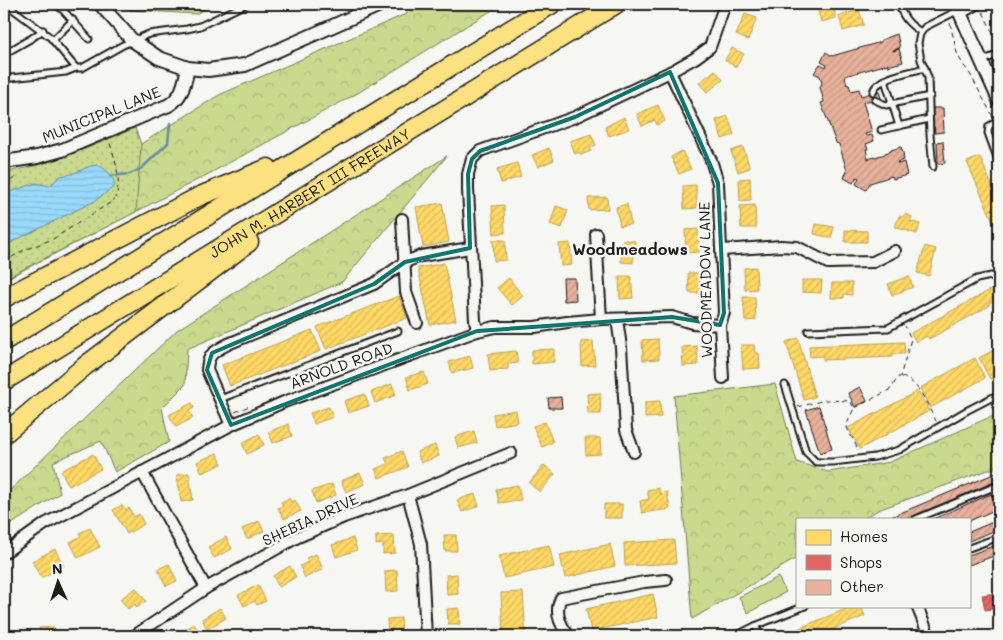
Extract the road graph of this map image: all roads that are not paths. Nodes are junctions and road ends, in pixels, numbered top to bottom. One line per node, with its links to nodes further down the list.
1 (6, 4): 14 (lane)
2 (55, 4): 13 (lane)
3 (100, 4): 18 (street)
4 (246, 4): 11 (lane)
5 (382, 4): 23 (street)
6 (552, 4): 37 (highway)
7 (616, 4): 41 (highway, JOHN M. HARBERT III FREEWAY)
8 (725, 4): 25 (street)
9 (898, 4): 15 (lane)
10 (980, 4): 12 (lane)
11 (235, 6): 18 (lane)
12 (959, 10): 15 (lane); 21 (street)
13 (73, 20): 16 (lane); 17 (lane)
14 (43, 30): 17 (lane); 19 (lane)
15 (921, 32): 24 (lane)
16 (90, 39)
17 (53, 40): 22 (lane)
18 (132, 40): 22 (lane); 23 (street)
19 (4, 54)
20 (999, 54): 21 (lane)
21 (982, 61): 31 (street)
22 (76, 68): 26 (lane)
23 (188, 68): 38 (street, MUNICIPAL LANE)
24 (925, 68): 27 (lane); 29 (lane)
25 (670, 72): 44 (street); 45 (street, WOODMEADOW LANE)
26 (4, 76)
27 (886, 80): 28 (lane); 32 (lane)
28 (873, 92)
29 (930, 96): 32 (lane); 33 (lane)
30 (875, 100): 32 (lane)
31 (999, 100)
32 (892, 104): 35 (lane)
33 (929, 119): 35 (lane); 40 (lane)
34 (997, 122): 39 (lane)
35 (899, 126): 36 (lane)
36 (881, 130)
37 (314, 149): 49 (highway); 57 (highway)
38 (4, 162)
39 (999, 163)
40 (933, 167)
41 (332, 179): 59 (highway, JOHN M. HARBERT III FREEWAY); 64 (highway)
42 (402, 219): 47 (street)
43 (596, 234): 50 (street)
44 (470, 248): 47 (street); 55 (street)
45 (722, 250): 46 (street); 53 (street, WOODMEADOW LANE)
46 (895, 251)
47 (405, 262): 52 (street); 62 (street)
48 (999, 283): 56 (lane)
49 (4, 298)
50 (601, 319): 51 (street, ARNOLD ROAD); 55 (street, ARNOLD ROAD)
51 (617, 319): 53 (street, ARNOLD ROAD); 65 (street)
52 (417, 323)
53 (720, 325): 58 (street, WOODMEADOW LANE)
54 (398, 330): 62 (lane)
55 (478, 330): 63 (street, ARNOLD ROAD)
56 (808, 331)
57 (4, 341)
58 (723, 378)
59 (4, 381)
60 (785, 385): 61 (lane)
61 (999, 394)
62 (219, 399): 63 (street)
63 (229, 420): 67 (street, ARNOLD ROAD)
64 (4, 434)
65 (634, 452)
66 (511, 453): 68 (street, SHEBIA DRIVE)
67 (142, 472): 73 (street, ARNOLD ROAD); 75 (street)
68 (408, 495): 75 (street, SHEBIA DRIVE); 80 (street)
69 (999, 507): 70 (lane)
70 (918, 518)
71 (999, 537): 72 (lane)
72 (970, 548)
73 (4, 553)
74 (666, 580): 81 (street)
75 (206, 588): 79 (street, SHEBIA DRIVE)
76 (800, 608): 78 (lane)
77 (918, 608): 84 (street)
78 (755, 626): 82 (lane); 83 (lane)
79 (134, 636)
80 (426, 636)
81 (569, 636)
82 (735, 636)
83 (761, 636)
84 (929, 636)

